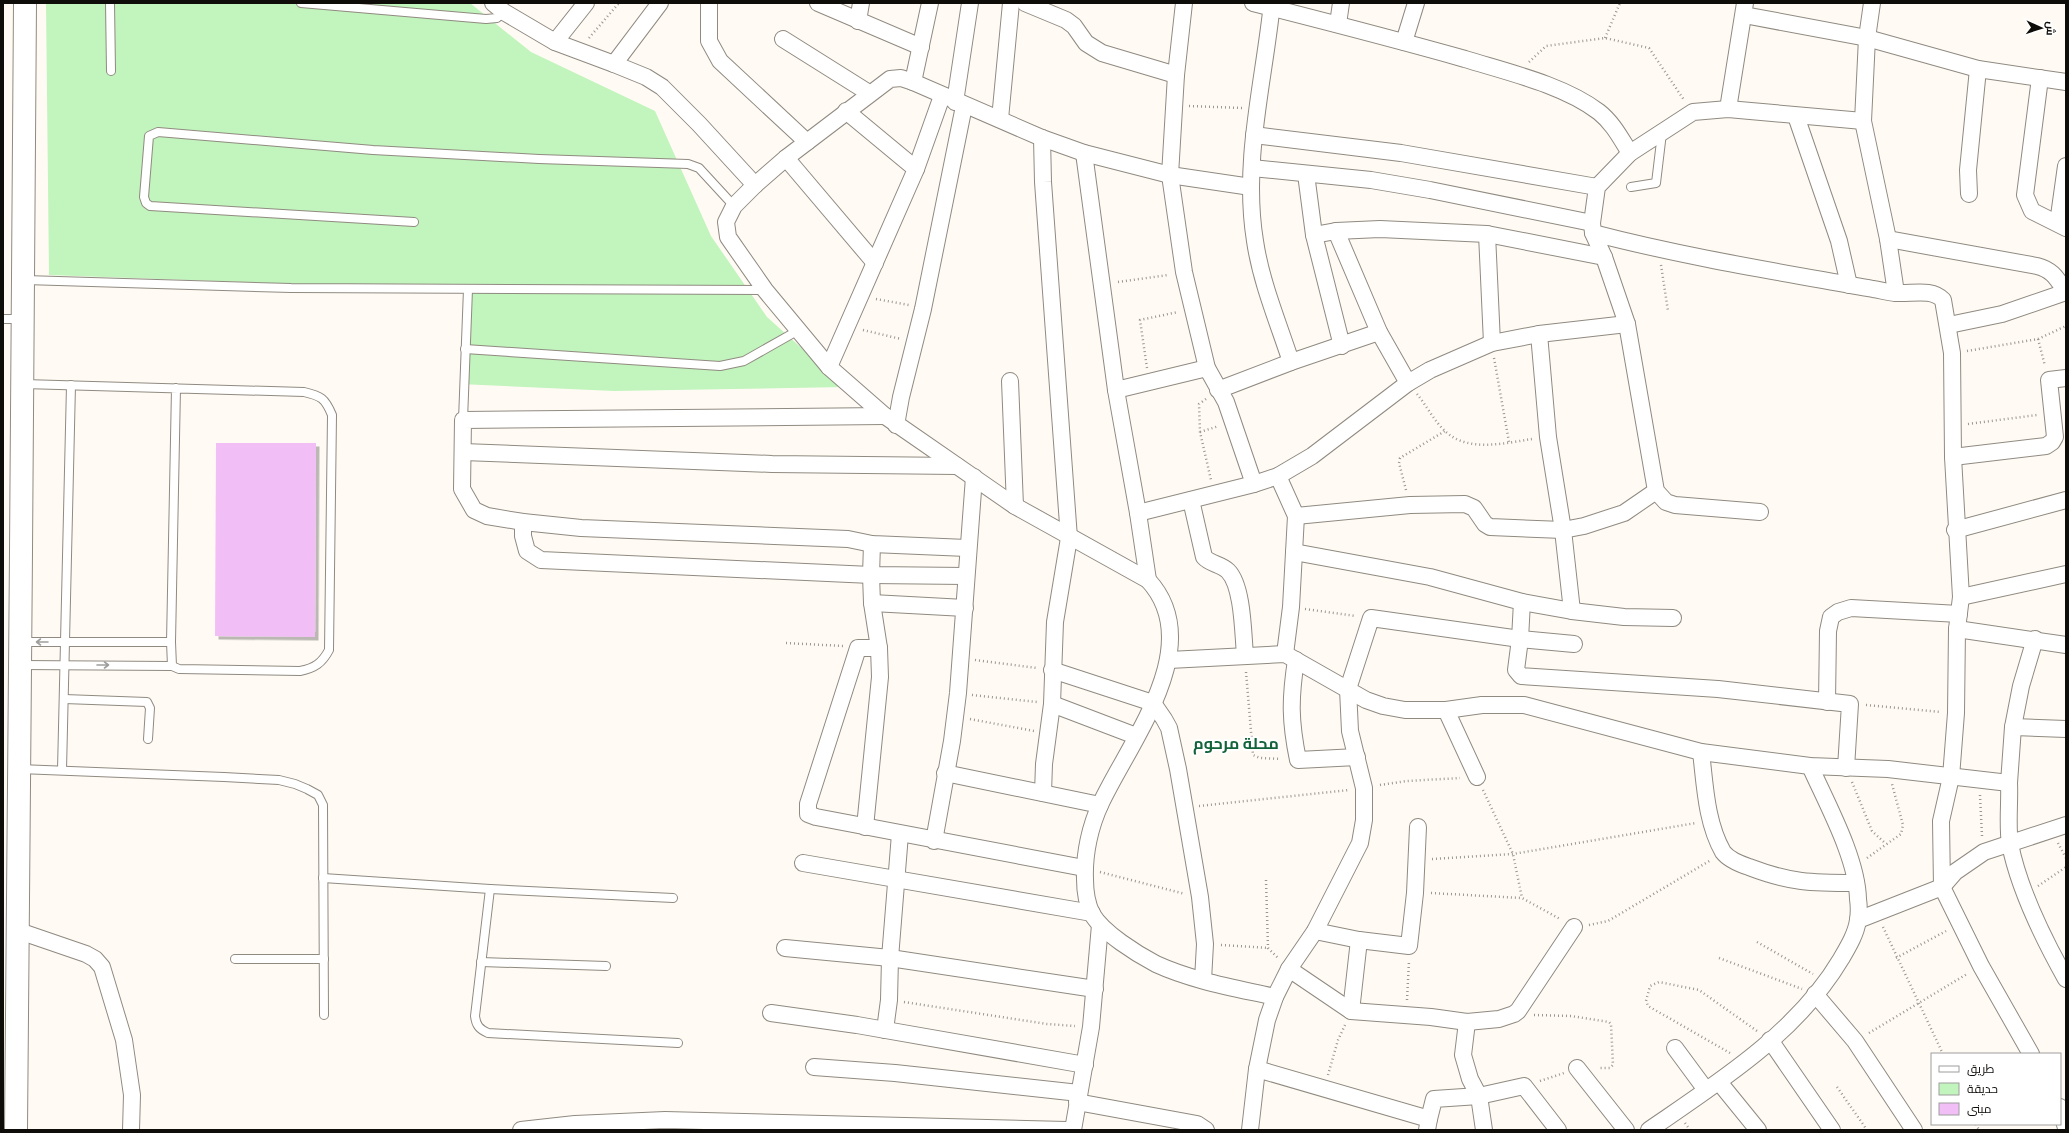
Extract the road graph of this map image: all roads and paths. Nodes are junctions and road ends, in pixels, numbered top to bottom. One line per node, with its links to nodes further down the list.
1 (25, 3): 79 (street)
2 (110, 3): 34 (lane)
3 (301, 3): 21 (lane)
4 (586, 3): 28 (street)
5 (619, 3): 31 (path)
6 (660, 3): 32 (street)
7 (709, 3): 53 (street)
8 (818, 3): 23 (street)
9 (861, 3): 23 (street)
10 (930, 3): 30 (street)
11 (970, 3): 41 (street)
12 (1011, 3): 48 (street)
13 (1025, 3): 36 (street)
14 (1184, 3): 36 (street)
15 (1253, 3): 20 (street)
16 (1341, 3): 24 (street)
17 (1416, 3): 29 (street)
18 (1620, 3): 25 (path)
19 (1872, 3): 26 (street)
20 (1272, 5): 24 (street); 43 (street)
21 (503, 6): 28 (street)
22 (1745, 9): 26 (street); 44 (street)
23 (858, 21): 30 (street)
24 (1338, 24): 29 (street)
25 (1605, 38): 35 (path); 46 (path)
26 (1867, 38): 33 (street); 49 (street)
27 (783, 39): 40 (street)
28 (555, 42): 31 (street)
29 (1404, 42): 35 (street)
30 (921, 47): 38 (street)
31 (579, 52): 32 (street)
32 (614, 64): 62 (street)
33 (1978, 69): 37 (street); 66 (street)
34 (111, 71)
35 (1517, 74): 55 (street)
36 (1176, 75): 42 (street)
37 (2040, 78): 39 (street); 69 (street)
38 (913, 82): 40 (street); 41 (street)
39 (2066, 82)
40 (869, 93): 45 (street)
41 (954, 101): 48 (street); 59 (street); 87 (street)
42 (1174, 105): 43 (path); 61 (street)
43 (1256, 109): 51 (street)
44 (1728, 109): 46 (street); 47 (street)
45 (846, 111): 53 (street); 59 (street)
46 (1692, 112): 50 (street)
47 (1796, 116): 49 (street); 81 (street)
48 (1000, 119): 52 (street)
49 (1863, 121): 74 (street)
50 (1662, 132): 55 (street); 65 (lane)
51 (1254, 135): 58 (street); 64 (street)
52 (1042, 138): 54 (street); 142 (street)
53 (807, 142): 56 (street)
54 (1084, 152): 61 (street); 80 (street)
55 (1630, 153): 64 (street)
56 (786, 158): 62 (street); 77 (street)
57 (2066, 166): 69 (street)
58 (1252, 168): 60 (street); 63 (street)
59 (916, 169): 77 (street)
60 (1306, 174): 70 (street); 73 (street)
61 (1170, 175): 63 (street); 78 (street)
62 (754, 185): 67 (street)
63 (1251, 187): 104 (street)
64 (1596, 187): 70 (street)
65 (1631, 187)
66 (1969, 194)
67 (734, 206): 68 (lane); 83 (street)
68 (414, 222)
69 (2062, 226)
70 (1592, 228): 75 (street); 76 (street)
71 (1336, 231): 72 (street); 73 (street); 96 (street)
72 (1487, 234): 76 (street); 100 (street)
73 (1314, 235): 101 (street)
74 (1888, 238): 84 (street); 85 (street)
75 (1659, 249): 81 (street); 89 (path)
76 (1604, 257): 91 (street)
77 (875, 263): 86 (street)
78 (1184, 272): 80 (path); 88 (street)
79 (25, 280): 82 (lane); 90 (street)
80 (1102, 285): 115 (street)
81 (1849, 285): 85 (street)
82 (468, 289): 83 (lane); 102 (lane)
83 (764, 290): 95 (street)
84 (2066, 292): 92 (street)
85 (1896, 293): 92 (street)
86 (860, 297): 87 (path); 93 (street)
87 (923, 309): 99 (street)
88 (1193, 310): 106 (street); 110 (path)
89 (1668, 312)
90 (14, 319): 112 (street)
91 (1627, 324): 97 (street); 130 (street)
92 (1949, 325): 103 (street)
93 (847, 326): 99 (path); 105 (street)
94 (2066, 326): 98 (path)
95 (797, 331): 102 (lane); 105 (street)
96 (1379, 332): 101 (street); 111 (street)
97 (1539, 334): 100 (street); 122 (street)
98 (2038, 339): 103 (path); 109 (path)
99 (914, 342): 119 (street)
100 (1492, 343): 111 (street); 123 (path)
101 (1342, 346): 104 (street)
102 (465, 349): 118 (lane)
103 (1952, 353): 120 (street)
104 (1292, 362): 116 (street)
105 (829, 367): 119 (street)
106 (1208, 368): 110 (street); 116 (street)
107 (2066, 378): 109 (street)
108 (1010, 380): 135 (street)
109 (2049, 380): 117 (street)
110 (1149, 382): 115 (street)
111 (1408, 383): 121 (path); 127 (street)
112 (23, 384): 113 (lane); 161 (street)
113 (71, 385): 114 (lane); 162 (lane)
114 (176, 388): 163 (lane); 175 (lane)
115 (1116, 390): 137 (street)
116 (1218, 390): 129 (street); 131 (path)
117 (2051, 413): 120 (path); 125 (street)
118 (463, 420): 119 (street); 124 (street)
119 (890, 420): 126 (street)
120 (1953, 426): 125 (street)
121 (1445, 432): 123 (path); 134 (path)
122 (1548, 437): 123 (path); 140 (street)
123 (1509, 442)
124 (463, 452): 126 (street); 139 (street)
125 (1953, 457): 141 (street)
126 (957, 466): 128 (street)
127 (1278, 476): 129 (street); 138 (street)
128 (974, 477): 135 (street); 144 (street)
129 (1254, 484): 131 (street)
130 (1656, 491): 136 (street); 140 (street)
131 (1214, 494): 132 (street)
132 (1192, 500): 137 (street); 169 (street)
133 (2066, 500): 141 (street)
134 (1410, 505): 138 (street); 140 (street)
135 (1015, 506): 142 (street)
136 (1760, 512)
137 (1138, 513): 149 (street)
138 (1296, 516): 145 (street)
139 (523, 522): 143 (street); 146 (street)
140 (1562, 530): 155 (street)
141 (1956, 530): 150 (street)
142 (1069, 538): 149 (street); 176 (street)
143 (872, 544): 144 (street); 146 (street)
144 (967, 548): 148 (street)
145 (1294, 552): 151 (street); 153 (street)
146 (870, 574): 148 (street); 152 (street)
147 (2066, 574): 150 (street)
148 (966, 576): 154 (street)
149 (1148, 580): 172 (street)
150 (1960, 597): 158 (street)
151 (1522, 602): 155 (street); 159 (street)
152 (872, 603): 154 (street); 168 (street)
153 (1291, 607): 156 (path); 170 (street)
154 (965, 608): 171 (street)
155 (1572, 611): 157 (street)
156 (1371, 618): 159 (street); 177 (street)
157 (1673, 618)
158 (1958, 622): 160 (street); 180 (street); 185 (street)
159 (1520, 639): 165 (street); 180 (street)
160 (2035, 640): 166 (street); 187 (street)
161 (20, 642): 162 (lane, one-way to 161); 173 (street)
162 (65, 642): 163 (lane); 174 (lane)
163 (171, 642): 175 (lane)
164 (786, 643): 167 (path)
165 (1574, 644)
166 (2066, 645)
167 (858, 648): 168 (street); 211 (street)
168 (879, 648): 211 (street)
169 (1245, 655): 170 (street); 172 (street); 194 (path)
170 (1291, 657): 177 (street); 194 (street)
171 (961, 658): 176 (path); 178 (street)
172 (1169, 660): 181 (street)
173 (19, 665): 174 (lane); 197 (street)
174 (64, 665): 175 (lane, one-way to 175); 179 (lane)
175 (172, 666)
176 (1052, 670): 181 (street); 182 (street)
177 (1348, 689): 184 (street); 193 (street)
178 (958, 693): 182 (path); 186 (street)
179 (64, 699): 191 (lane); 199 (lane)
180 (1828, 702): 183 (street)
181 (1153, 703): 190 (street); 208 (street)
182 (1052, 704): 189 (street); 190 (street)
183 (1850, 704): 185 (path); 196 (street)
184 (1446, 710): 192 (street); 201 (street)
185 (1956, 713): 202 (street)
186 (955, 716): 189 (path); 200 (street)
187 (2013, 728): 188 (street); 204 (street)
188 (2066, 729)
189 (1048, 734): 206 (street)
190 (1136, 736): 207 (street)
191 (148, 738)
192 (1701, 752): 195 (street); 209 (street)
193 (1358, 757): 194 (street); 205 (street)
194 (1298, 760)
195 (1810, 766): 196 (street); 222 (street)
196 (1846, 768): 198 (street); 216 (path)
197 (18, 769): 199 (lane); 241 (street)
198 (1888, 769): 202 (street); 216 (path)
199 (62, 770): 225 (lane)
200 (945, 773): 206 (street); 214 (street)
201 (1477, 777): 205 (path); 219 (path)
202 (1951, 777): 203 (street); 229 (street)
203 (1980, 781): 204 (street); 217 (path)
204 (2009, 783): 215 (street)
205 (1364, 788): 208 (path); 242 (street)
206 (1043, 793): 207 (street)
207 (1100, 805): 223 (street)
208 (1184, 808): 233 (street)
209 (1710, 820): 218 (street); 219 (path)
210 (2066, 825): 215 (street)
211 (865, 827): 213 (street)
212 (1418, 827): 220 (street)
213 (900, 834): 214 (street); 226 (street)
214 (934, 841): 223 (street)
215 (2010, 843): 217 (street); 232 (street)
216 (1886, 844): 222 (path)
217 (1984, 852): 229 (street)
218 (1724, 853): 228 (street); 240 (path)
219 (1513, 854): 220 (path); 235 (path)
220 (1416, 860): 231 (street)
221 (803, 863): 226 (street)
222 (1852, 864): 228 (street)
223 (1084, 868): 233 (path); 237 (street)
224 (2066, 868): 232 (path)
225 (323, 878): 230 (lane); 252 (lane)
226 (898, 879): 237 (street); 248 (street)
227 (1266, 880): 245 (path)
228 (1856, 882): 238 (street)
229 (1942, 887): 236 (street); 239 (street)
230 (490, 889): 234 (lane); 253 (lane)
231 (1415, 893): 235 (path); 246 (street)
232 (2026, 894): 257 (street)
233 (1200, 897): 245 (street)
234 (673, 898)
235 (1522, 898): 240 (path)
236 (1877, 914): 238 (street); 250 (path)
237 (1096, 919): 258 (street); 260 (street)
238 (1858, 920): 259 (street)
239 (1960, 923): 250 (path); 255 (street)
240 (1574, 927): 267 (street)
241 (16, 930): 293 (street); 294 (street)
242 (1315, 931): 243 (street); 256 (street)
243 (1359, 940): 246 (street); 265 (street)
244 (1757, 942): 259 (path)
245 (1205, 944): 258 (street)
246 (1409, 946): 269 (path)
247 (785, 948): 248 (street)
248 (890, 958): 260 (street); 263 (street)
249 (1719, 958): 261 (path)
250 (1896, 958): 264 (path)
251 (235, 959): 252 (lane)
252 (324, 959): 268 (lane)
253 (481, 962): 254 (lane); 275 (lane)
254 (606, 966)
255 (1981, 966): 264 (path); 278 (street)
256 (1289, 969): 262 (street); 265 (street)
257 (2066, 979)
258 (1203, 980): 262 (street)
259 (1827, 982): 261 (street)
260 (1095, 989): 271 (street)
261 (1815, 994): 273 (street); 274 (street)
262 (1275, 997): 283 (street)
263 (889, 1000): 271 (path); 272 (street)
264 (1918, 1003): 274 (path); 277 (path)
265 (1351, 1011): 269 (street); 286 (path)
266 (771, 1012): 272 (street)
267 (1514, 1014): 270 (street); 282 (path)
268 (324, 1015)
269 (1406, 1016): 270 (street)
270 (1467, 1022): 288 (street)
271 (1091, 1026): 280 (street)
272 (886, 1030): 280 (street)
273 (1770, 1040): 279 (street); 279 (path); 305 (street)
274 (1855, 1041): 307 (street)
275 (678, 1043)
276 (1675, 1048): 285 (street)
277 (1943, 1053)
278 (2030, 1053)
279 (1746, 1062): 285 (street)
280 (1085, 1065): 289 (street)
281 (814, 1067): 289 (street)
282 (1577, 1068): 284 (path); 302 (street)
283 (1257, 1069): 286 (street); 299 (street)
284 (1524, 1086): 288 (street); 301 (street)
285 (1712, 1086): 303 (street); 304 (street)
286 (1325, 1087): 291 (street)
287 (1837, 1087): 306 (path)
288 (1479, 1096): 291 (street); 300 (street)
289 (1078, 1098): 297 (street); 298 (street)
290 (2061, 1110): 292 (street)
291 (1428, 1124)
292 (2066, 1128)
293 (16, 1130)
294 (131, 1130)
295 (521, 1130): 296 (street)
296 (1067, 1130)
297 (1073, 1130)
298 (1206, 1130)
299 (1250, 1130)
300 (1484, 1130)
301 (1558, 1130)
302 (1626, 1130)
303 (1649, 1130)
304 (1758, 1130)
305 (1832, 1130)
306 (1867, 1130)
307 (1914, 1130)

